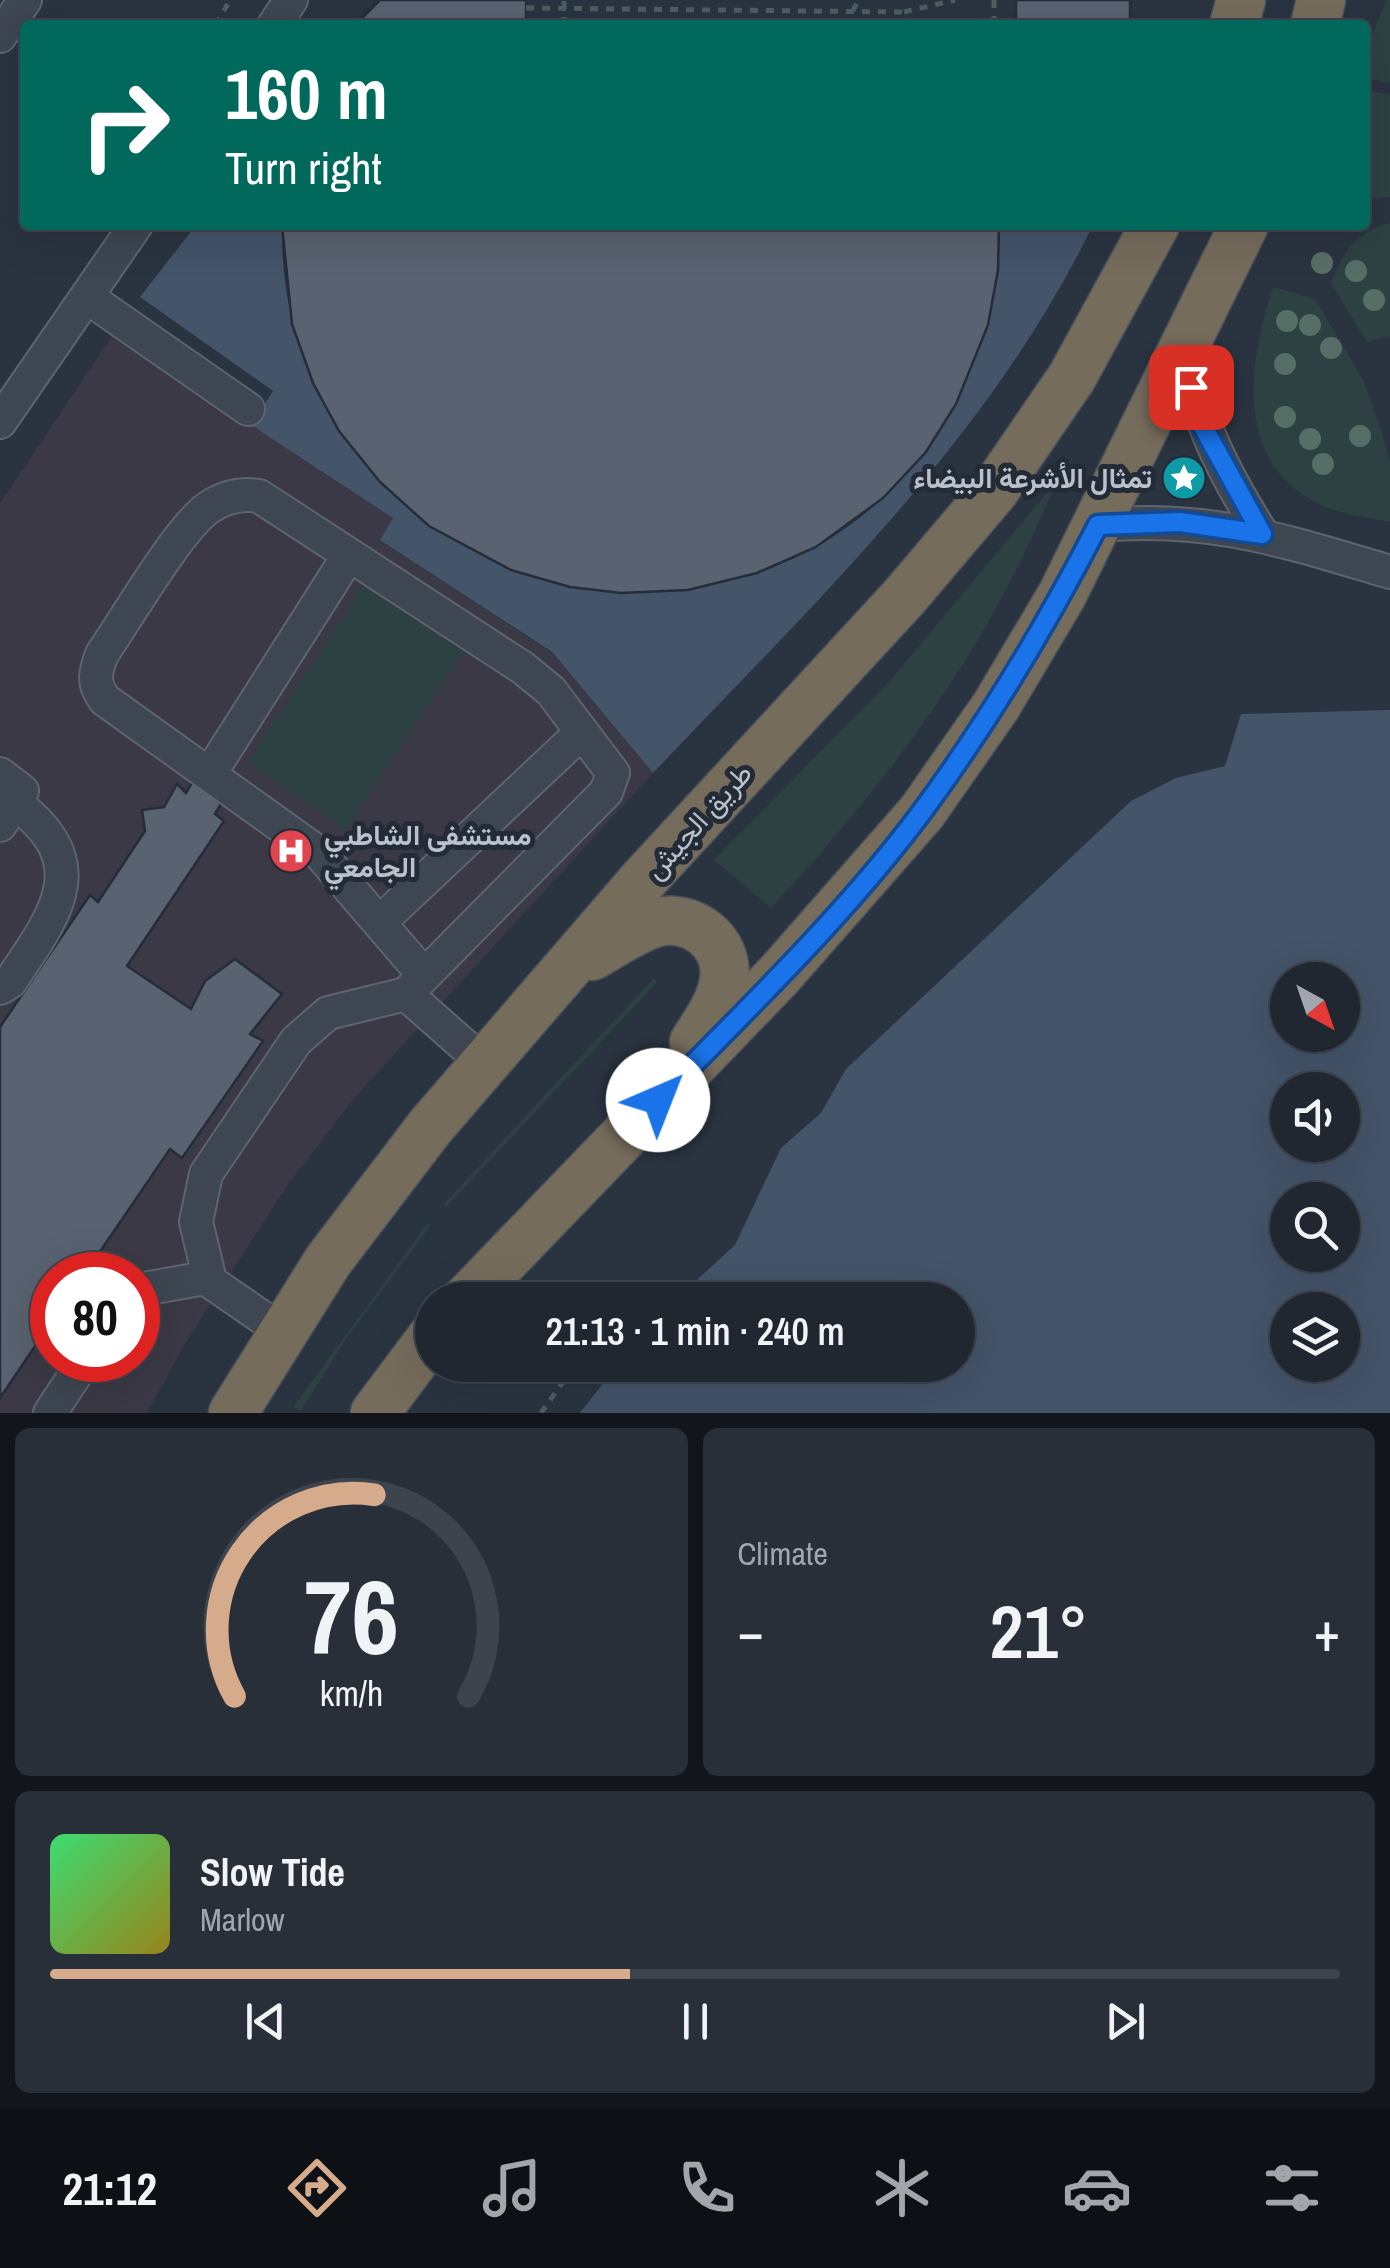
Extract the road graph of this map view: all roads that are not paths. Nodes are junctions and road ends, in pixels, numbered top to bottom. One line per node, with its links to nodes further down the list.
1 (25, 0): 2 (street)
2 (0, 36)
3 (132, 230): 6 (street)
4 (1152, 230): 18 (highway, طريق الجيش)
5 (1242, 230): 7 (highway)
6 (86, 296): 8 (street); 9 (street)
7 (1182, 352): 10 (highway); 11 (street)
8 (248, 409)
9 (0, 422)
10 (1098, 525): 11 (street); 22 (highway)
11 (1262, 534): 13 (street)
12 (349, 555): 14 (street); 15 (street); 15 (street)
13 (1390, 572)
14 (582, 732): 17 (street); 19 (street)
15 (211, 772): 17 (street)
16 (5, 800): 20 (street)
17 (380, 922): 19 (street)
18 (564, 972): 21 (highway, طريق الجيش); 22 (highway)
19 (415, 985): 21 (street); 23 (street)
20 (0, 988)
21 (484, 1062): 26 (highway, طريق الجيش)
22 (658, 1100): 24 (highway)
23 (205, 1278): 25 (street); 26 (street)
24 (483, 1282)
25 (160, 1286)
26 (282, 1330): 30 (highway, طريق الجيش)
27 (415, 1361): 31 (highway)
28 (70, 1382): 29 (street)
29 (50, 1413)
30 (233, 1413)
31 (376, 1413)

